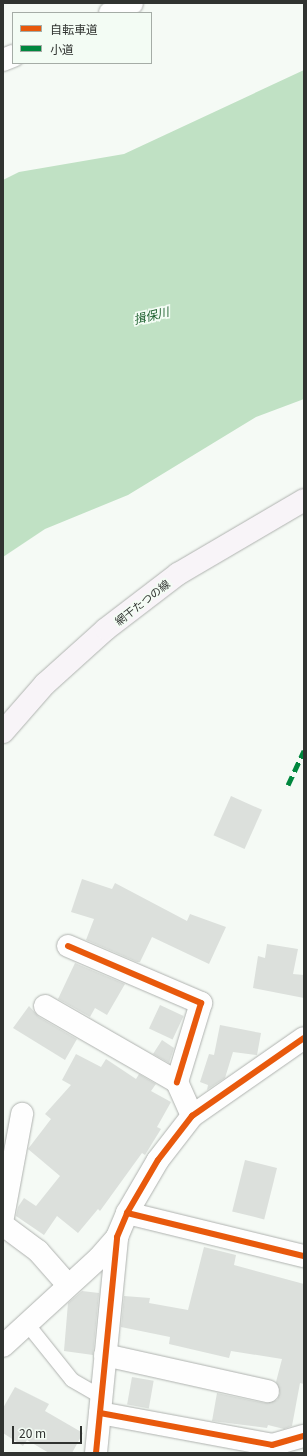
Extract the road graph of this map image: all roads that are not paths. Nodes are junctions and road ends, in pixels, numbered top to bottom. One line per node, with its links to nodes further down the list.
1 (132, 3): 2 (street)
2 (112, 12)
3 (304, 500): 4 (main road, 網干たつの線)
4 (3, 732)
5 (68, 946): 8 (street)
6 (45, 1006): 8 (street)
7 (304, 1038): 10 (street)
8 (178, 1082): 10 (street)
9 (22, 1114): 12 (street)
10 (192, 1116): 11 (street)
11 (127, 1213): 14 (street); 15 (street)
12 (3, 1217)
13 (3, 1225): 16 (street)
14 (117, 1237): 16 (street); 19 (street)
15 (304, 1256)
16 (68, 1285): 17 (street)
17 (28, 1325): 18 (street); 21 (lane)
18 (3, 1346)
19 (105, 1355): 20 (street); 21 (street)
20 (268, 1391)
21 (100, 1405): 23 (street); 24 (street)
22 (304, 1436): 23 (street)
23 (272, 1449)
24 (96, 1453)

